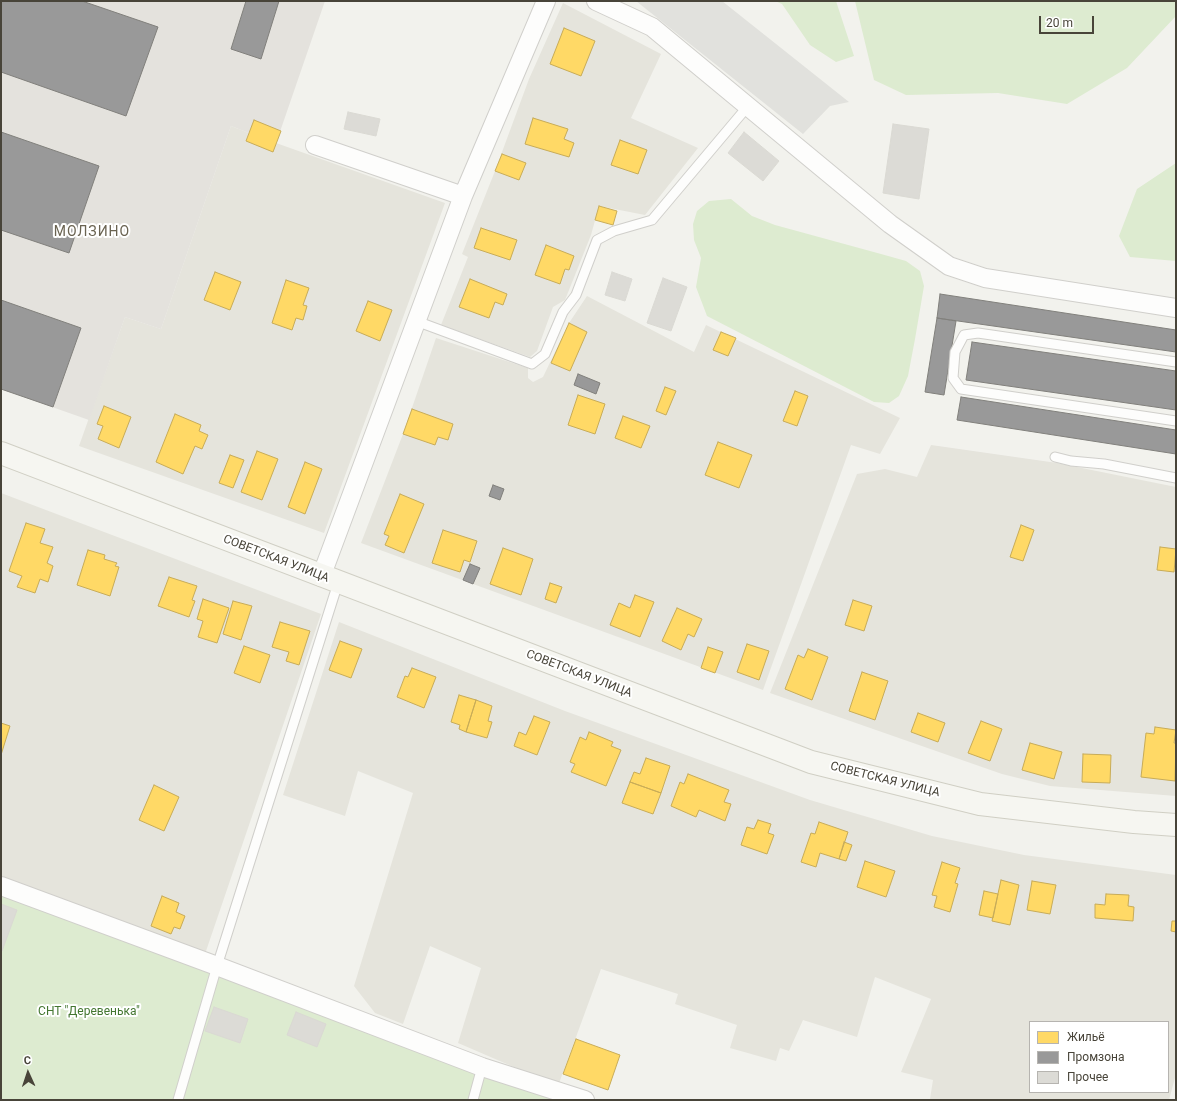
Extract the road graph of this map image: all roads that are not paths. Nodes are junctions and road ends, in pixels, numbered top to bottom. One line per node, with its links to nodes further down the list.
1 (546, 1): 5 (street)
2 (596, 1): 3 (street)
3 (748, 106): 6 (street); 7 (lane)
4 (315, 145): 5 (street)
5 (463, 196): 7 (street)
6 (1176, 308)
7 (416, 321): 13 (street)
8 (1176, 362): 9 (lane)
9 (1176, 421)
10 (1, 453): 13 (street, СОВЕТСКАЯ УЛИЦА)
11 (1055, 457): 12 (lane)
12 (1176, 478)
13 (330, 580): 14 (street, СОВЕТСКАЯ УЛИЦА); 16 (lane)
14 (1176, 825)
15 (1, 886): 16 (street)
16 (218, 966): 17 (street); 18 (lane)
17 (482, 1067): 19 (lane); 20 (street)
18 (178, 1100)
19 (473, 1100)
20 (585, 1100)

